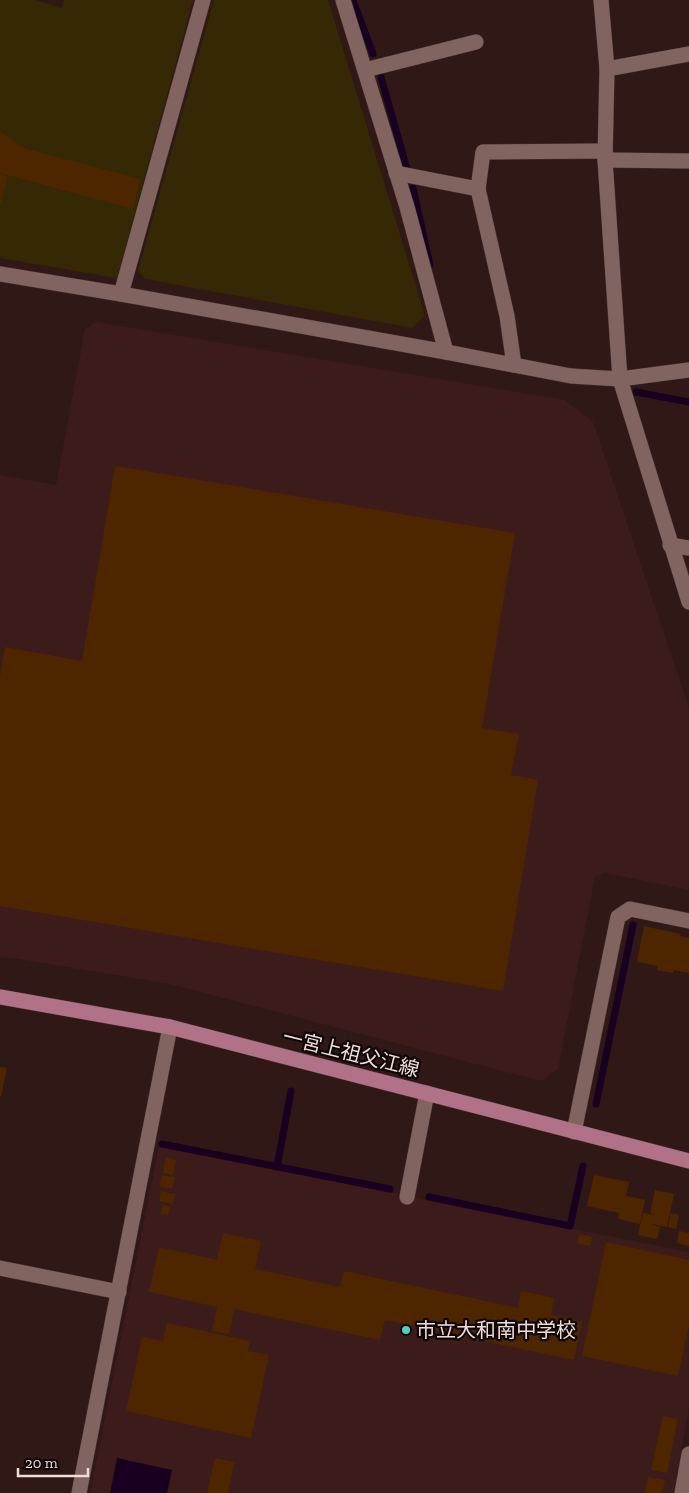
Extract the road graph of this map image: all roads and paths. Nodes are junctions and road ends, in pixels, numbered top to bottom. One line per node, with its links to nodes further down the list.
1 (203, 0): 13 (street)
2 (343, 0): 7 (street)
3 (601, 0): 6 (street)
4 (476, 42): 7 (street)
5 (689, 54): 6 (street)
6 (607, 69): 8 (street)
7 (364, 70): 10 (street)
8 (605, 156): 9 (street); 11 (street); 17 (street)
9 (689, 161)
10 (396, 173): 11 (street); 14 (street)
11 (478, 189): 15 (street)
12 (0, 274): 13 (street)
13 (121, 294): 14 (street)
14 (446, 352): 15 (street)
15 (514, 365): 17 (street)
16 (689, 370): 17 (street)
17 (620, 379): 18 (street)
18 (670, 545): 19 (street); 20 (street)
19 (689, 548)
20 (689, 602)
21 (689, 921): 25 (street)
22 (0, 997): 23 (main road, 一宮上祖父江線)
23 (170, 1027): 24 (main road, 一宮上祖父江線); 29 (street)
24 (427, 1093): 25 (main road, 一宮上祖父江線); 27 (street)
25 (574, 1132): 26 (main road, 一宮上祖父江線)
26 (689, 1162)
27 (406, 1197)
28 (0, 1268): 29 (street)
29 (119, 1292): 31 (street)
30 (689, 1454): 32 (street)
31 (79, 1493)
32 (682, 1493)

